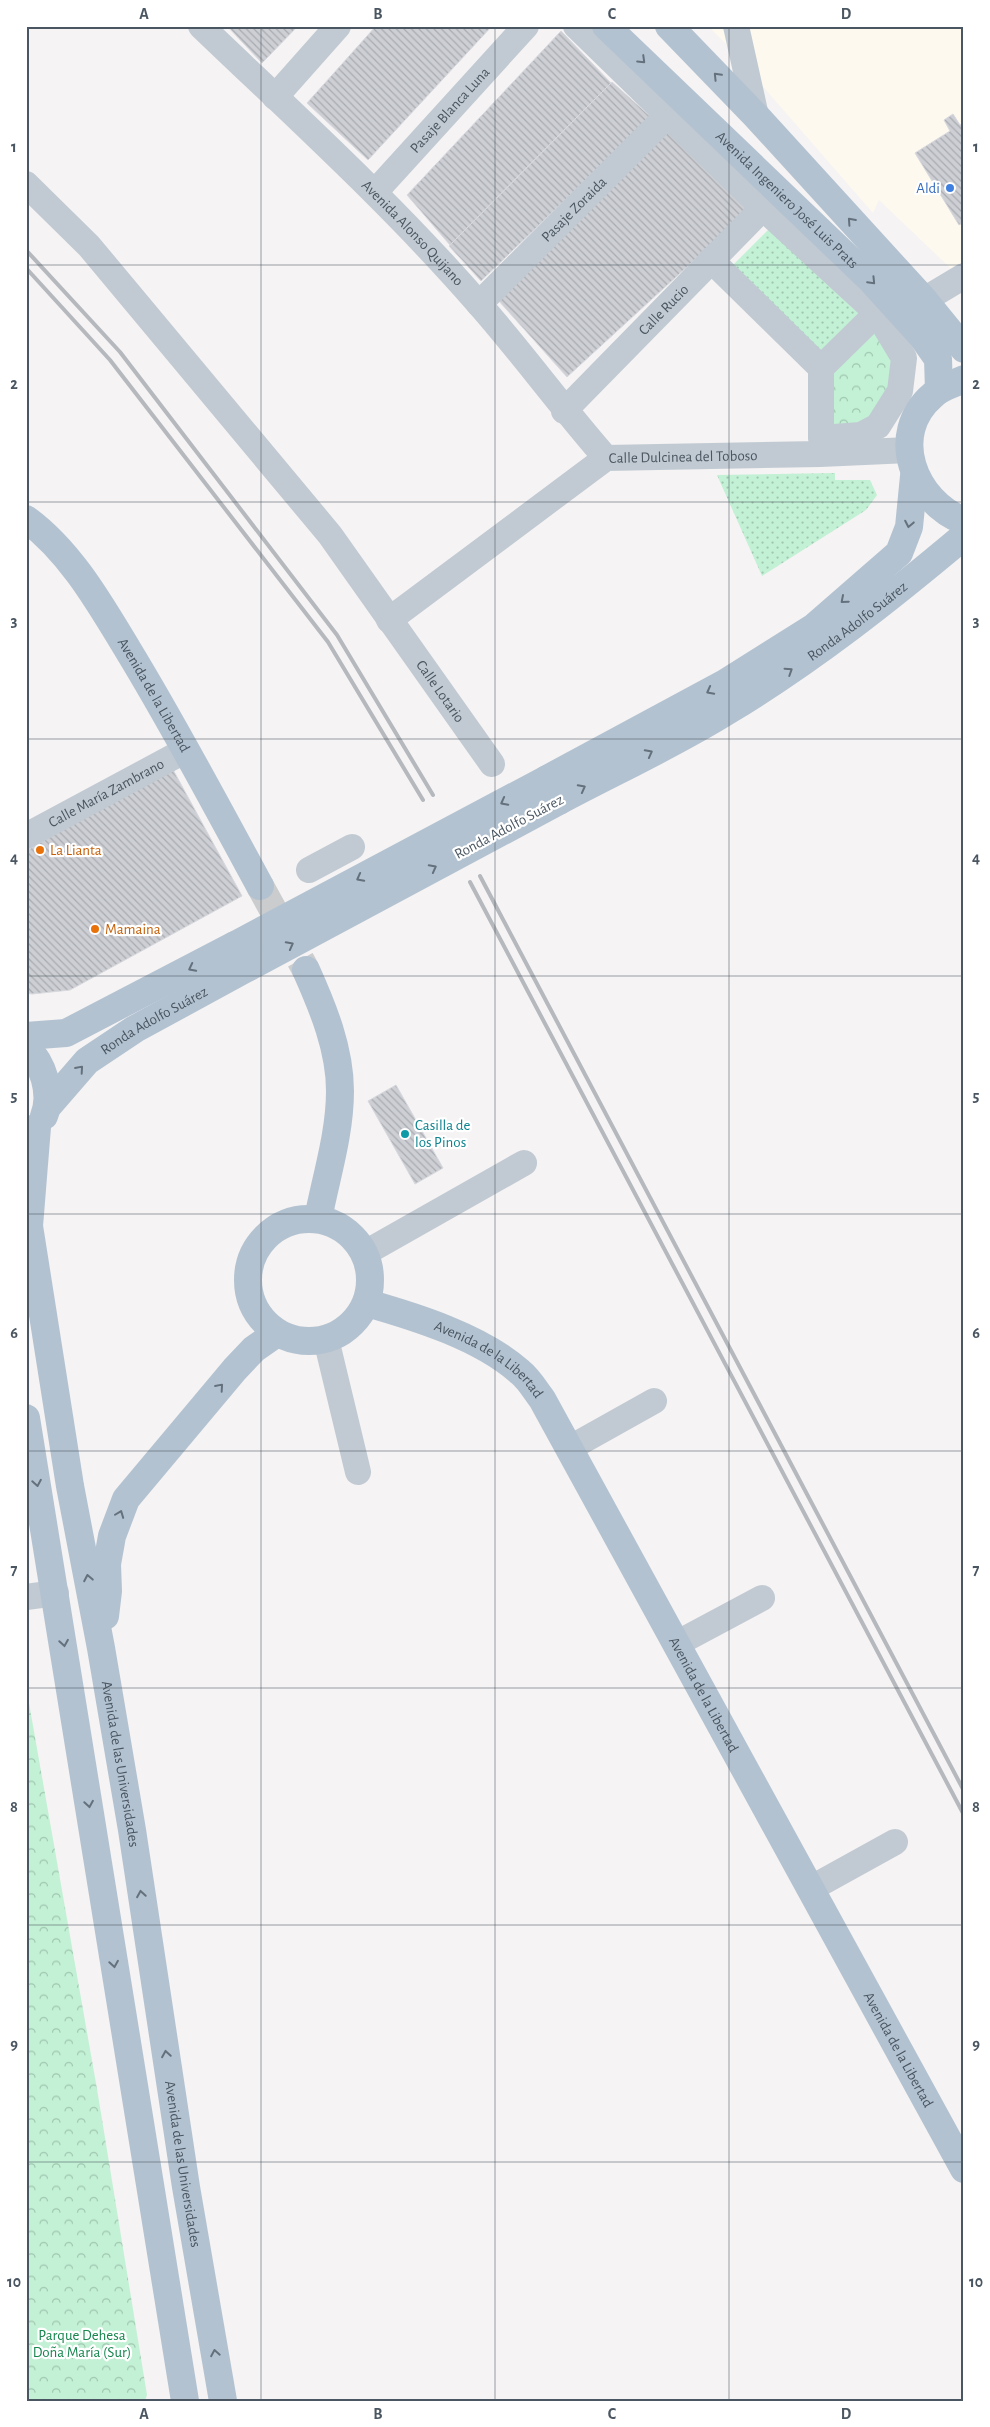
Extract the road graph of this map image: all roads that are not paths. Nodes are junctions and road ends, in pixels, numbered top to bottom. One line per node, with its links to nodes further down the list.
1 (201, 26): 8 (street, Avenida Alonso Quijano)
2 (338, 26): 8 (street)
3 (576, 26): 9 (street, Avenida Ingeniero José Luis Prats)
4 (606, 26): 22 (main road, Avenida Ingeniero José Luis Prats, one-way to 22)
5 (669, 26): 10 (main road, Avenida Ingeniero José Luis Prats, one-way to 5)
6 (736, 26): 10 (street)
7 (517, 35): 12 (street, Pasaje Blanca Luna)
8 (275, 96): 12 (street, Avenida Alonso Quijano)
9 (668, 115): 13 (street, Avenida Ingeniero José Luis Prats); 17 (street, Pasaje Zoraida)
10 (756, 116): 16 (main road, Avenida Ingeniero José Luis Prats, one-way to 10)
11 (26, 184): 29 (street, Calle Lotario)
12 (375, 192): 17 (street, Avenida Alonso Quijano)
13 (763, 208): 14 (street, Calle Rucio); 18 (street, Avenida Ingeniero José Luis Prats)
14 (710, 260): 20 (street); 23 (street, Calle Rucio)
15 (964, 276): 16 (street)
16 (924, 300): 19 (main road, Avenida Ingeniero José Luis Prats)
17 (479, 304): 23 (street, Avenida Alonso Quijano)
18 (877, 313): 20 (street); 20 (street, Avenida Ingeniero José Luis Prats)
19 (964, 349)
20 (821, 368)
21 (964, 379): 22 (main road)
22 (939, 390): 25 (main road, Ronda Adolfo Suárez)
23 (564, 411): 24 (street, Avenida Alonso Quijano)
24 (606, 458): 25 (street, Calle Dulcinea del Toboso); 29 (street, Calle Dulcinea del Toboso)
25 (912, 463): 27 (main road); 32 (main road, Ronda Adolfo Suárez, one-way to 32)
26 (26, 519): 30 (main road, Avenida de la Libertad)
27 (964, 521)
28 (964, 536): 32 (main road, Ronda Adolfo Suárez, one-way to 28)
29 (389, 620): 31 (street, Calle Lotario)
30 (186, 750): 33 (street, Calle María Zambrano); 36 (main road, Avenida de la Libertad)
31 (492, 764)
32 (552, 790): 37 (main road, Ronda Adolfo Suárez, bridge)
33 (26, 836)
34 (352, 847): 35 (street)
35 (309, 870)
36 (260, 886)
37 (241, 957): 39 (main road, Ronda Adolfo Suárez, one-way to 39); 41 (main road, Ronda Adolfo Suárez, one-way to 37)
38 (306, 970): 43 (main road)
39 (26, 1036)
40 (26, 1047): 41 (main road, Avenida de las Universidades)
41 (37, 1122): 56 (main road, Avenida de las Universidades, one-way to 41)
42 (524, 1163): 44 (street)
43 (318, 1219): 44 (main road); 46 (main road)
44 (365, 1252): 45 (main road)
45 (367, 1303): 47 (main road); 50 (main road, Avenida de la Libertad)
46 (277, 1332): 47 (main road); 56 (main road, one-way to 46)
47 (326, 1340): 51 (street)
48 (654, 1402): 50 (street)
49 (26, 1418): 52 (main road, one-way to 52)
50 (570, 1448): 55 (main road, Avenida de la Libertad)
51 (358, 1472)
52 (56, 1593): 53 (street); 60 (main road, one-way to 60)
53 (26, 1597)
54 (762, 1598): 55 (street)
55 (676, 1644): 58 (main road, Avenida de la Libertad)
56 (101, 1648): 61 (main road, Avenida de las Universidades, one-way to 56)
57 (895, 1842): 58 (street)
58 (810, 1889): 59 (main road, Avenida de la Libertad)
59 (964, 2169)
60 (185, 2401)
61 (223, 2401)

